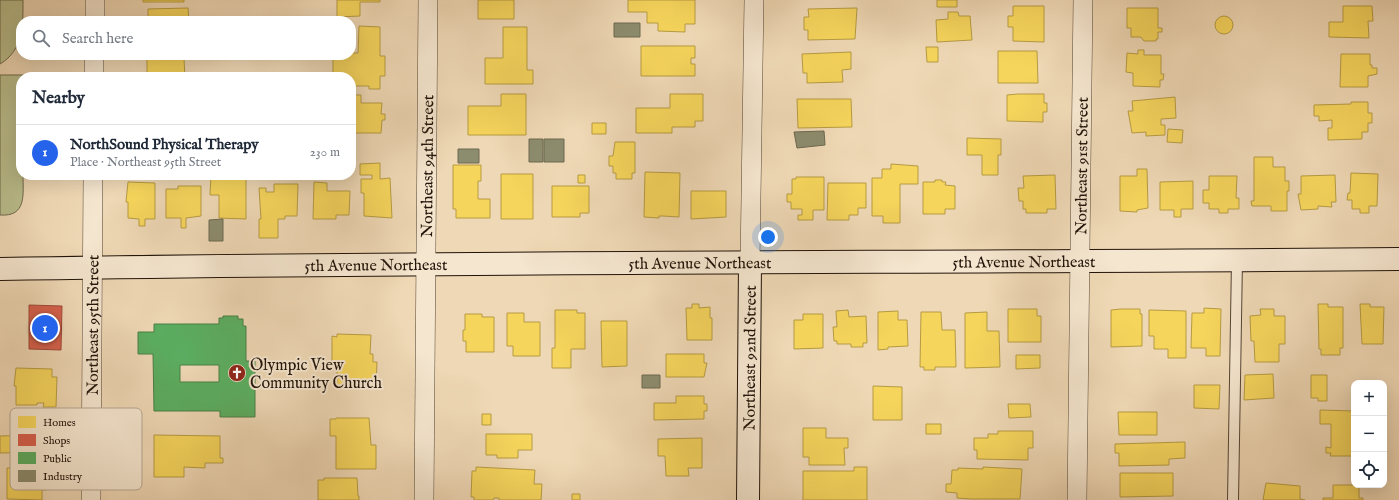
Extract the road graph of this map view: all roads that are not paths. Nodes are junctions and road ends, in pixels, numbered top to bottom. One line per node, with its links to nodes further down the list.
1 (95, 0): 5 (street)
2 (428, 0): 13 (street, Northeast 94th Street)
3 (754, 0): 12 (street, Northeast 92nd Street)
4 (1083, 0): 11 (street, Northeast 91st Street)
5 (95, 16)
6 (94, 60): 7 (street)
7 (94, 72)
8 (93, 180): 14 (street, Northeast 95th Street)
9 (1399, 259): 10 (main road, 5th Avenue Northeast)
10 (1237, 260): 11 (main road, 5th Avenue Northeast); 22 (lane)
11 (1081, 262): 12 (main road, 5th Avenue Northeast); 21 (street, Northeast 91st Street)
12 (750, 263): 13 (main road, 5th Avenue Northeast); 20 (main road, Northeast 92nd Street)
13 (426, 264): 14 (main road, 5th Avenue Northeast); 19 (street, Northeast 94th Street)
14 (92, 268): 15 (main road, 5th Avenue Northeast); 16 (street, Northeast 95th Street)
15 (0, 269)
16 (91, 408)
17 (91, 490): 18 (street, Northeast 95th Street)
18 (91, 500)
19 (424, 500)
20 (748, 500)
21 (1077, 500)
22 (1233, 500)

